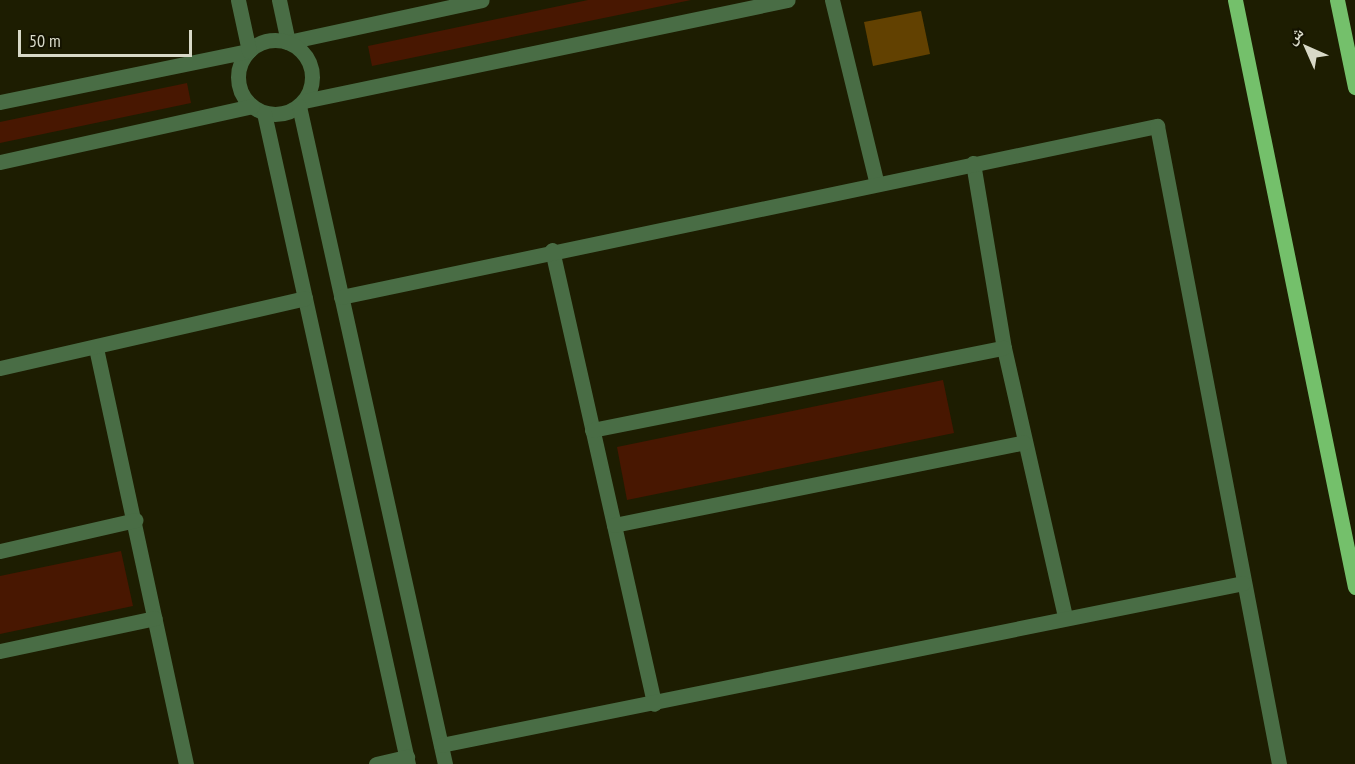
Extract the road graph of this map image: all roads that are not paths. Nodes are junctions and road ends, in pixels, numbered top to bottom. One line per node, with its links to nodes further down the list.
1 (238, 0): 9 (street)
2 (279, 0): 8 (street)
3 (482, 0): 8 (street)
4 (788, 0): 12 (street)
5 (832, 0): 16 (street)
6 (1235, 0): 29 (main road)
7 (1337, 0): 10 (main road)
8 (288, 42): 9 (street); 12 (street)
9 (249, 51): 11 (street); 13 (street)
10 (1355, 87)
11 (0, 102)
12 (302, 103): 13 (street); 18 (street)
13 (258, 110): 14 (street); 19 (street)
14 (0, 162)
15 (973, 163): 16 (street); 21 (street); 28 (street)
16 (876, 181): 17 (street)
17 (552, 250): 18 (street); 23 (street)
18 (341, 297): 34 (street)
19 (305, 298): 20 (street); 35 (street)
20 (96, 348): 22 (street); 25 (street)
21 (1004, 348): 23 (street); 24 (street)
22 (0, 368)
23 (592, 430): 26 (street)
24 (1024, 442): 26 (street); 30 (street)
25 (135, 520): 27 (street); 31 (street)
26 (614, 525): 33 (street)
27 (0, 550)
28 (1243, 584): 30 (street); 39 (street)
29 (1355, 587)
30 (1065, 617): 33 (street)
31 (155, 618): 32 (street); 36 (street)
32 (0, 651)
33 (654, 704): 34 (street)
34 (441, 745): 38 (street)
35 (408, 760): 37 (street)
36 (186, 764)
37 (376, 764)
38 (445, 764)
39 (1279, 764)

